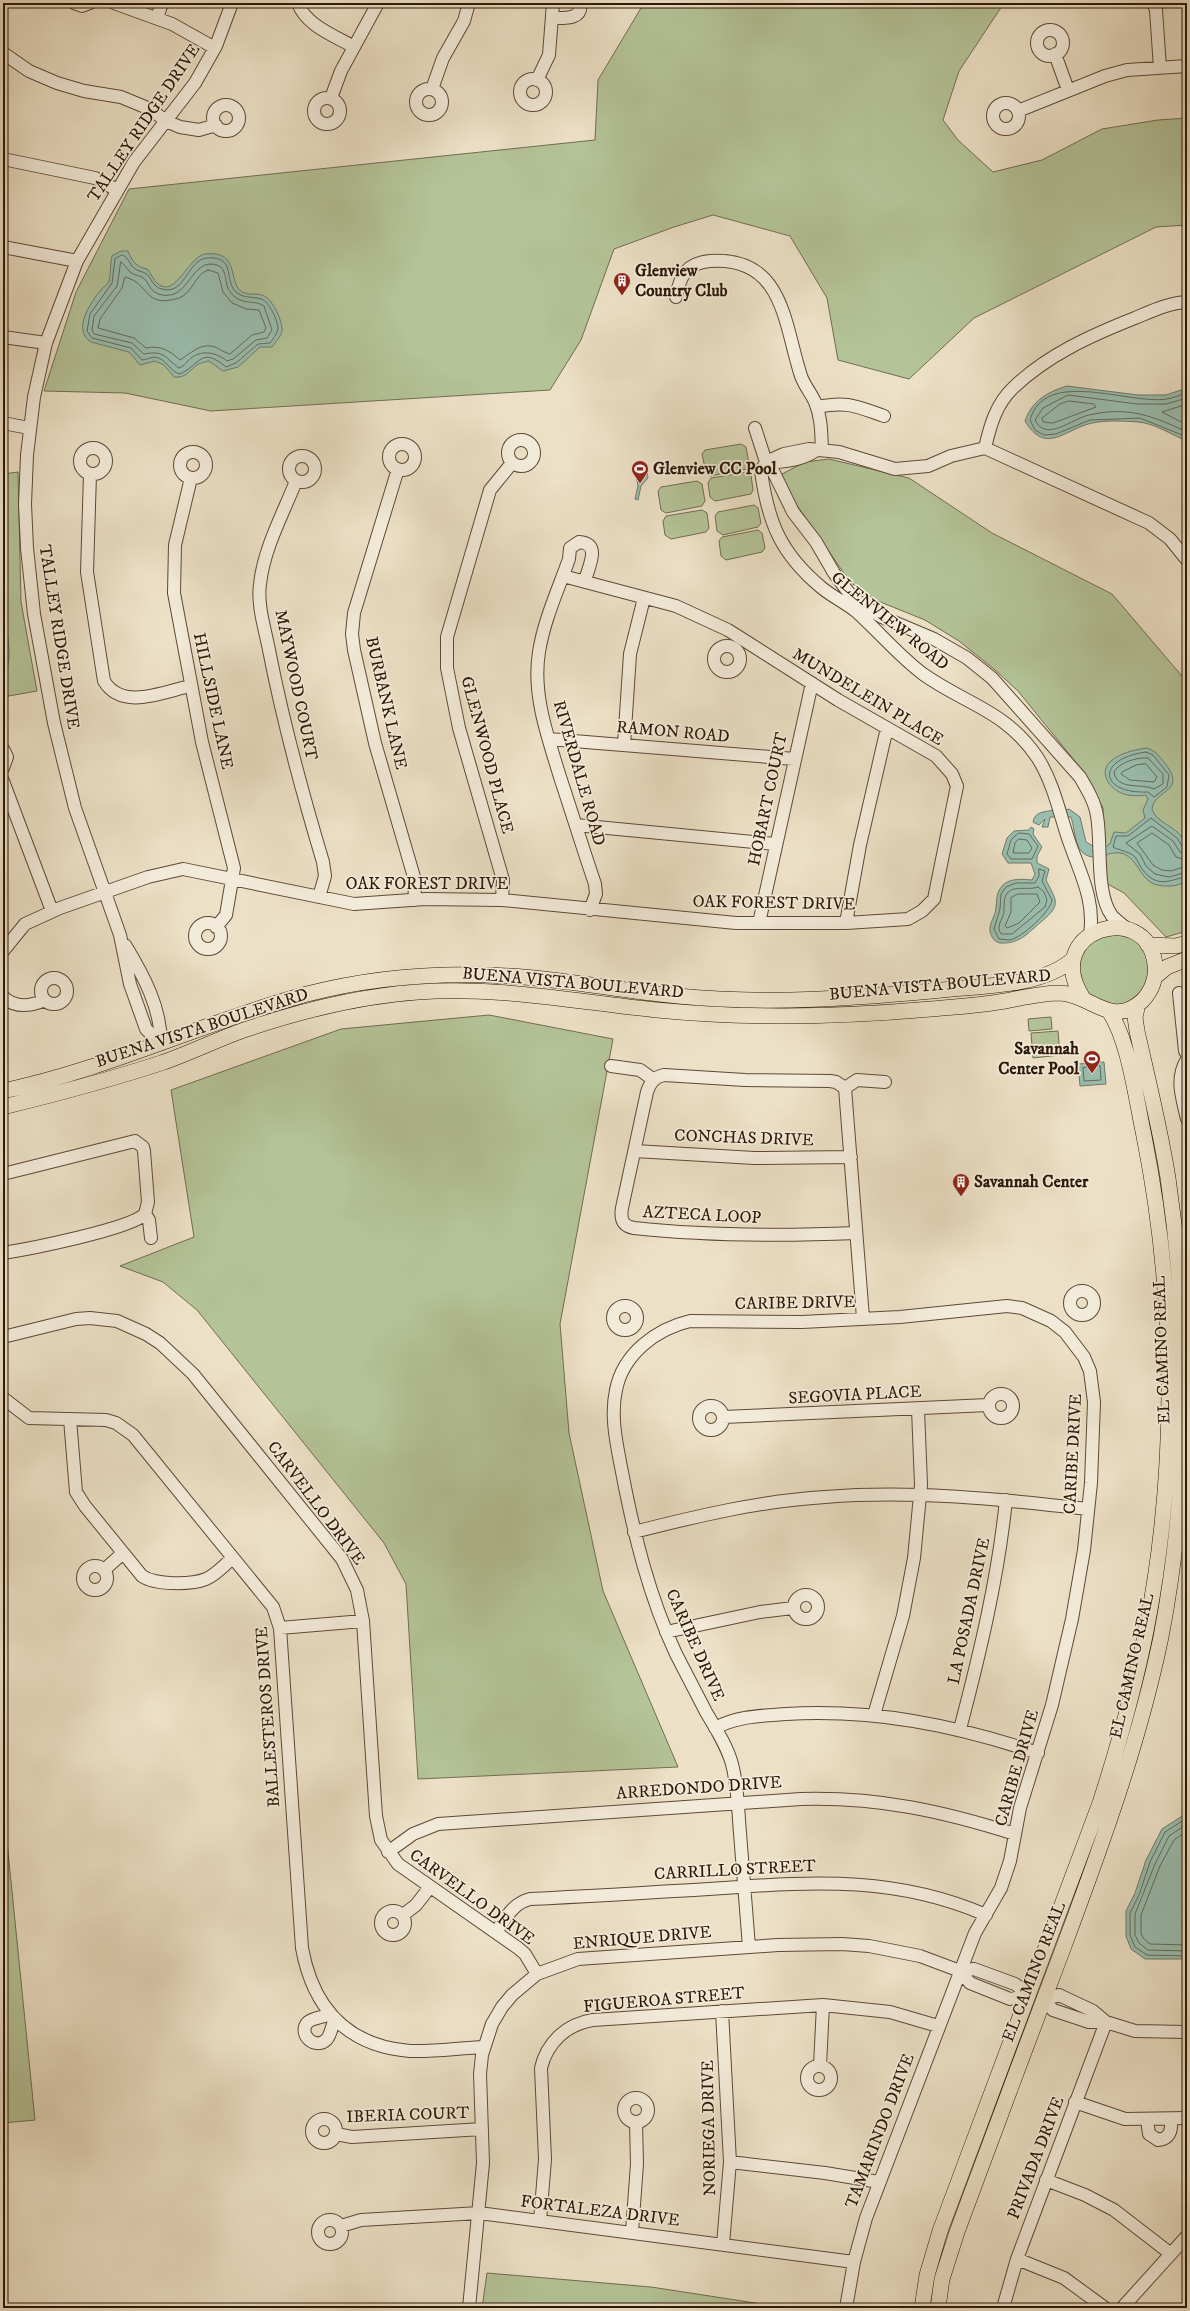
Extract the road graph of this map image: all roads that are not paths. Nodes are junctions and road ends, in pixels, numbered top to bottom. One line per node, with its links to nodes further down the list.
1 (74, 3): 2 (street)
2 (90, 3)
3 (114, 3): 12 (street)
4 (162, 3): 12 (street)
5 (232, 3): 15 (street, TALLEY RIDGE DRIVE)
6 (298, 3): 14 (street)
7 (378, 3): 14 (street)
8 (469, 3): 21 (street)
9 (553, 3): 13 (street)
10 (580, 3): 13 (street)
11 (1153, 3): 19 (street)
12 (157, 18): 15 (street)
13 (553, 18): 20 (street)
14 (354, 47): 23 (street)
15 (215, 48): 25 (street, TALLEY RIDGE DRIVE)
16 (3, 53): 25 (street)
17 (1055, 54): 22 (street)
18 (1187, 66): 19 (street)
19 (1160, 68): 22 (street)
20 (537, 80)
21 (432, 90)
22 (1068, 90): 24 (street)
23 (331, 98)
24 (1018, 111)
25 (166, 121): 26 (street); 28 (street, TALLEY RIDGE DRIVE)
26 (216, 125)
27 (3, 158): 28 (street)
28 (117, 190): 30 (street, TALLEY RIDGE DRIVE)
29 (3, 247): 30 (street)
30 (77, 261): 34 (street, TALLEY RIDGE DRIVE)
31 (676, 297): 35 (street)
32 (1187, 302): 40 (street)
33 (3, 337): 34 (street)
34 (46, 343): 38 (street, TALLEY RIDGE DRIVE)
35 (817, 408): 36 (street); 41 (street)
36 (884, 416)
37 (3, 423): 38 (street)
38 (29, 428): 66 (street, TALLEY RIDGE DRIVE)
39 (755, 428): 42 (street, GLENVIEW ROAD)
40 (985, 448): 41 (street); 48 (street)
41 (819, 450): 42 (street); 42 (street)
42 (766, 462): 76 (street, GLENVIEW ROAD); 77 (street, GLENVIEW ROAD)
43 (512, 463): 69 (street, GLENWOOD PLACE)
44 (398, 469): 68 (street, BURBANK LANE)
45 (90, 474): 55 (street)
46 (191, 478): 55 (street, HILLSIDE LANE)
47 (296, 481): 67 (street, MAYWOOD COURT)
48 (1187, 560)
49 (563, 576): 50 (street, MUNDELEIN PLACE); 50 (street); 57 (street, RIVERDALE ROAD)
50 (585, 582): 51 (street, MUNDELEIN PLACE)
51 (644, 598): 52 (street, MUNDELEIN PLACE); 58 (street)
52 (742, 638): 53 (street); 54 (street, MUNDELEIN PLACE)
53 (734, 648)
54 (812, 683): 56 (street, MUNDELEIN PLACE); 60 (street, HOBART COURT)
55 (190, 686): 65 (street, HILLSIDE LANE)
56 (887, 728): 72 (street, MUNDELEIN PLACE); 73 (street)
57 (548, 739): 58 (street, RAMON ROAD); 63 (street, RIVERDALE ROAD)
58 (624, 744): 60 (street, RAMON ROAD)
59 (3, 749): 61 (street)
60 (794, 759): 64 (street, HOBART COURT)
61 (3, 768)
62 (3, 781): 71 (street)
63 (576, 825): 64 (street); 70 (street, RIVERDALE ROAD)
64 (775, 844): 74 (street, HOBART COURT)
65 (233, 879): 66 (street, OAK FOREST DRIVE); 67 (street, OAK FOREST DRIVE); 75 (street, HILLSIDE LANE)
66 (103, 892): 71 (street, OAK FOREST DRIVE); 92 (street, TALLEY RIDGE DRIVE)
67 (319, 898): 68 (street, OAK FOREST DRIVE)
68 (415, 900): 69 (street, OAK FOREST DRIVE)
69 (502, 900): 70 (street, OAK FOREST DRIVE)
70 (590, 910): 74 (street, OAK FOREST DRIVE)
71 (52, 912): 80 (street, OAK FOREST DRIVE)
72 (922, 912): 73 (street, OAK FOREST DRIVE)
73 (846, 922): 74 (street, OAK FOREST DRIVE)
74 (759, 923)
75 (216, 927)
76 (1126, 928): 77 (main road); 79 (main road)
77 (1090, 934): 82 (main road)
78 (1187, 943): 79 (main road)
79 (1148, 945): 83 (main road)
80 (3, 951)
81 (1187, 959): 83 (main road)
82 (1073, 960): 84 (main road, BUENA VISTA BOULEVARD); 87 (main road)
83 (1156, 976): 90 (main road)
84 (988, 986): 89 (main road); 92 (main road, BUENA VISTA BOULEVARD)
85 (1179, 993): 93 (street)
86 (3, 997): 88 (street)
87 (1082, 998): 89 (main road, BUENA VISTA BOULEVARD); 91 (main road)
88 (45, 1000)
89 (990, 1003): 95 (main road, BUENA VISTA BOULEVARD)
90 (1138, 1004): 91 (main road); 102 (main road, EL CAMINO REAL)
91 (1109, 1011): 103 (main road, EL CAMINO REAL)
92 (161, 1044): 95 (main road); 100 (main road, BUENA VISTA BOULEVARD)
93 (1187, 1054)
94 (1187, 1059): 104 (street)
95 (167, 1060): 101 (main road, BUENA VISTA BOULEVARD)
96 (611, 1066): 97 (street)
97 (654, 1080): 99 (street); 105 (street, AZTECA LOOP)
98 (885, 1082): 99 (street)
99 (845, 1088): 106 (street)
100 (3, 1091)
101 (3, 1107)
102 (1156, 1112): 103 (main road); 150 (main road, EL CAMINO REAL)
103 (1140, 1116): 149 (main road, EL CAMINO REAL)
104 (1187, 1119)
105 (635, 1151): 106 (street, CONCHAS DRIVE); 109 (street, AZTECA LOOP)
106 (851, 1157): 109 (street)
107 (3, 1174): 108 (street)
108 (145, 1214): 110 (street); 111 (street)
109 (856, 1233): 113 (street)
110 (151, 1238)
111 (3, 1253)
112 (1073, 1312): 115 (street)
113 (863, 1318): 115 (street, CARIBE DRIVE); 117 (street, CARIBE DRIVE)
114 (634, 1327): 117 (street)
115 (1061, 1328): 125 (street, CARIBE DRIVE)
116 (3, 1337): 131 (street, CARVELLO DRIVE)
117 (647, 1341): 126 (street, CARIBE DRIVE)
118 (3, 1398): 122 (street, BALLESTEROS DRIVE)
119 (988, 1406): 120 (street, SEGOVIA PLACE)
120 (918, 1409): 121 (street, SEGOVIA PLACE); 123 (street)
121 (723, 1417)
122 (70, 1419): 127 (street); 128 (street, BALLESTEROS DRIVE)
123 (921, 1494): 124 (street); 126 (street); 134 (street)
124 (1006, 1500): 125 (street); 136 (street, LA POSADA DRIVE)
125 (1088, 1509): 137 (street, CARIBE DRIVE)
126 (634, 1532): 133 (street, CARIBE DRIVE)
127 (123, 1553): 128 (street); 129 (street)
128 (233, 1558): 132 (street, BALLESTEROS DRIVE)
129 (104, 1570)
130 (794, 1608): 133 (street)
131 (363, 1621): 132 (street); 140 (street, CARVELLO DRIVE)
132 (280, 1628): 156 (street, BALLESTEROS DRIVE)
133 (666, 1632): 135 (street, CARIBE DRIVE)
134 (874, 1715): 135 (street); 136 (street)
135 (715, 1728): 138 (street, CARIBE DRIVE)
136 (960, 1729): 137 (street)
137 (1038, 1753): 139 (street, CARIBE DRIVE)
138 (737, 1802): 139 (street, ARREDONDO DRIVE); 140 (street, ARREDONDO DRIVE); 141 (street, CARIBE DRIVE)
139 (1015, 1834): 144 (street, CARIBE DRIVE)
140 (388, 1852): 142 (street, CARVELLO DRIVE)
141 (744, 1886): 144 (street, CARRILLO STREET); 145 (street, CARRILLO STREET); 146 (street, CARIBE DRIVE)
142 (430, 1887): 143 (street); 145 (street, CARVELLO DRIVE)
143 (403, 1915)
144 (986, 1915): 147 (street, CARIBE DRIVE)
145 (496, 1932): 148 (street, CARVELLO DRIVE)
146 (749, 1947): 147 (street, ENRIQUE DRIVE); 148 (street, ENRIQUE DRIVE)
147 (960, 1970): 149 (street, ENRIQUE DRIVE); 154 (street, TAMARINDO DRIVE)
148 (537, 1974): 156 (street, ENRIQUE DRIVE)
149 (1029, 1995): 150 (main road); 179 (main road, EL CAMINO REAL)
150 (1044, 2000): 153 (street); 180 (main road, EL CAMINO REAL)
151 (823, 2005): 152 (street, FIGUEROA STREET); 154 (street, FIGUEROA STREET); 157 (street)
152 (722, 2011): 165 (street, NORIEGA DRIVE); 169 (street, FIGUEROA STREET)
153 (1106, 2022): 155 (street); 158 (street, PRIVADA DRIVE)
154 (938, 2026): 167 (street, TAMARINDO DRIVE)
155 (1187, 2032)
156 (484, 2047): 163 (street, ENRIQUE DRIVE)
157 (820, 2066)
158 (1076, 2102): 161 (street); 166 (street, PRIVADA DRIVE)
159 (1187, 2118): 160 (street)
160 (1171, 2119): 161 (street); 161 (street)
161 (1147, 2120)
162 (636, 2123): 171 (street)
163 (482, 2129): 164 (street, IBERIA COURT); 168 (street, ENRIQUE DRIVE)
164 (336, 2134)
165 (730, 2162): 167 (street); 173 (street, NORIEGA DRIVE)
166 (1046, 2180): 174 (street); 175 (street, PRIVADA DRIVE)
167 (879, 2182): 176 (street, TAMARINDO DRIVE)
168 (480, 2213): 169 (street, FORTALEZA DRIVE); 170 (street, FORTALEZA DRIVE); 177 (street, ENRIQUE DRIVE)
169 (540, 2221): 171 (street, FORTALEZA DRIVE)
170 (341, 2226)
171 (632, 2232): 173 (street, FORTALEZA DRIVE)
172 (1187, 2236): 174 (street)
173 (723, 2244): 176 (street, FORTALEZA DRIVE)
174 (1171, 2254): 183 (street)
175 (1017, 2259): 181 (street, PRIVADA DRIVE); 182 (street)
176 (854, 2262): 178 (street, TAMARINDO DRIVE)
177 (469, 2308)
178 (846, 2308)
179 (922, 2308)
180 (938, 2308)
181 (1004, 2308)
182 (1105, 2308)
183 (1122, 2308)

